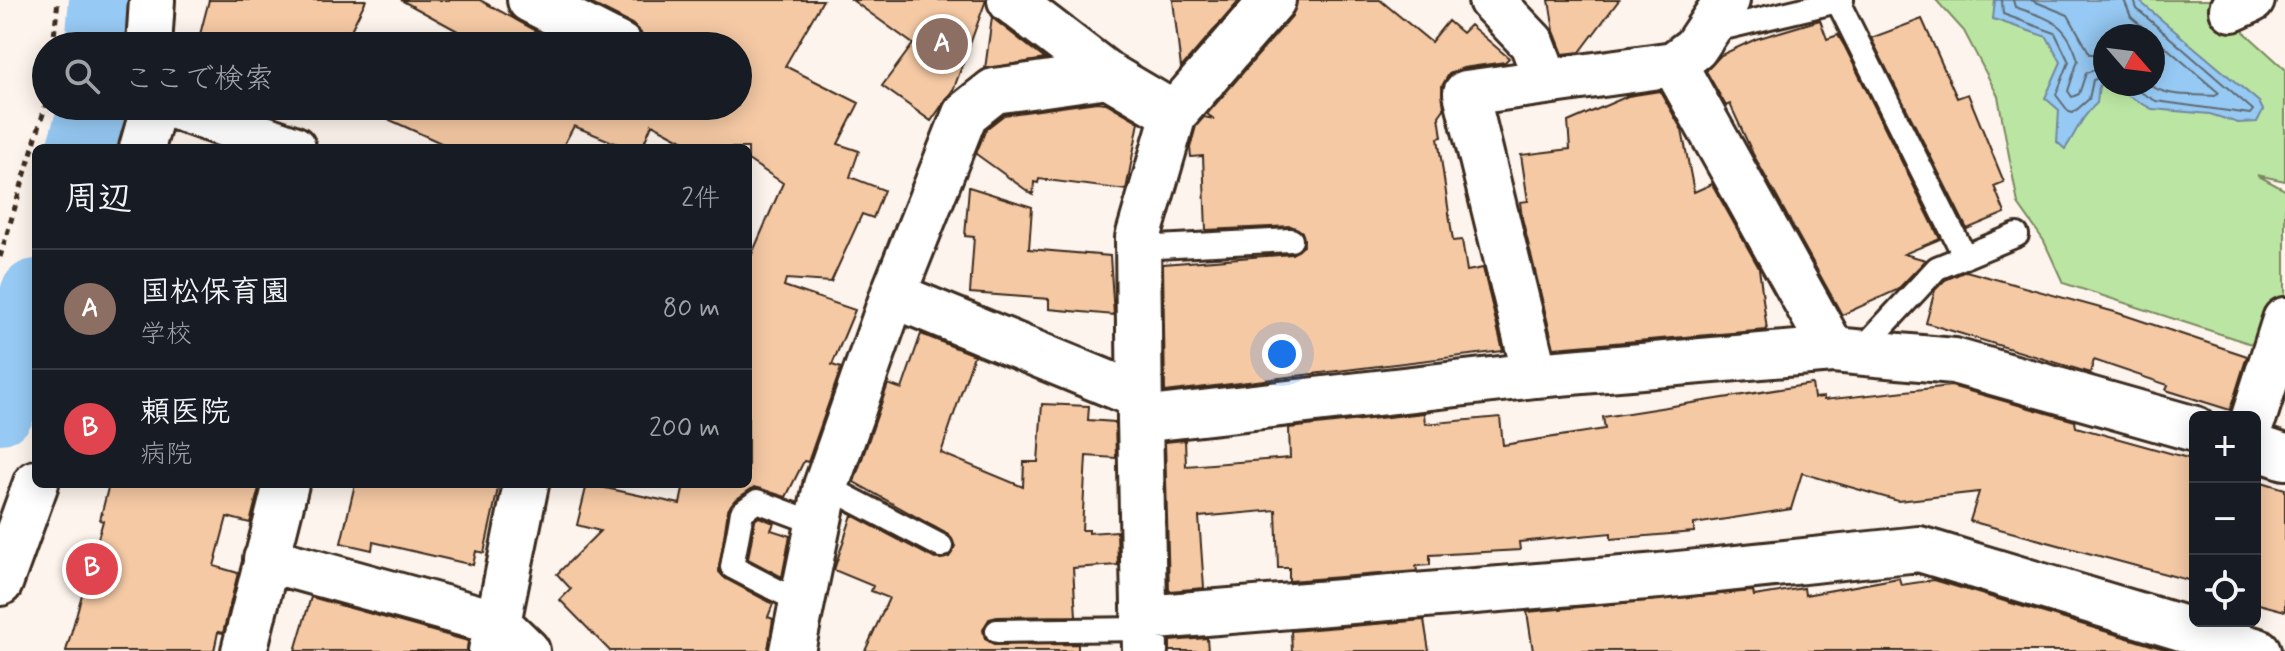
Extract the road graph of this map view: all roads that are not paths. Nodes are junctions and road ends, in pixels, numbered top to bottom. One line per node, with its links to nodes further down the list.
1 (152, 0): 8 (street)
2 (530, 0): 9 (street)
3 (1010, 0): 11 (street)
4 (1273, 0): 13 (street)
5 (1491, 0): 12 (street)
6 (1840, 1): 7 (lane); 21 (lane)
7 (1716, 16): 10 (street)
8 (150, 32)
9 (593, 32)
10 (1674, 64): 12 (street); 24 (street)
11 (1108, 75): 13 (street); 22 (street)
12 (1547, 82): 25 (street)
13 (1174, 114): 20 (street)
14 (150, 120): 16 (street)
15 (212, 120): 17 (street)
16 (143, 144)
17 (281, 144)
18 (2017, 235): 21 (lane)
19 (1291, 240): 20 (lane)
20 (1138, 248): 26 (street)
21 (1965, 257): 24 (lane)
22 (893, 295): 26 (street); 34 (street)
23 (2285, 320): 27 (street)
24 (1846, 351): 25 (street); 28 (street)
25 (1535, 375): 26 (street)
26 (1139, 408): 40 (street)
27 (2256, 411)
28 (2189, 427)
29 (2261, 449): 30 (street)
30 (2285, 457)
31 (34, 488): 37 (street)
32 (285, 488): 36 (street)
33 (525, 488): 41 (street)
34 (822, 505): 35 (lane); 38 (street); 38 (lane)
35 (941, 546)
36 (266, 559): 41 (street); 42 (street)
37 (0, 583)
38 (802, 603): 43 (street)
39 (997, 631): 40 (lane)
40 (1145, 633): 44 (street)
41 (505, 642)
42 (244, 651)
43 (792, 651)
44 (2258, 651)

